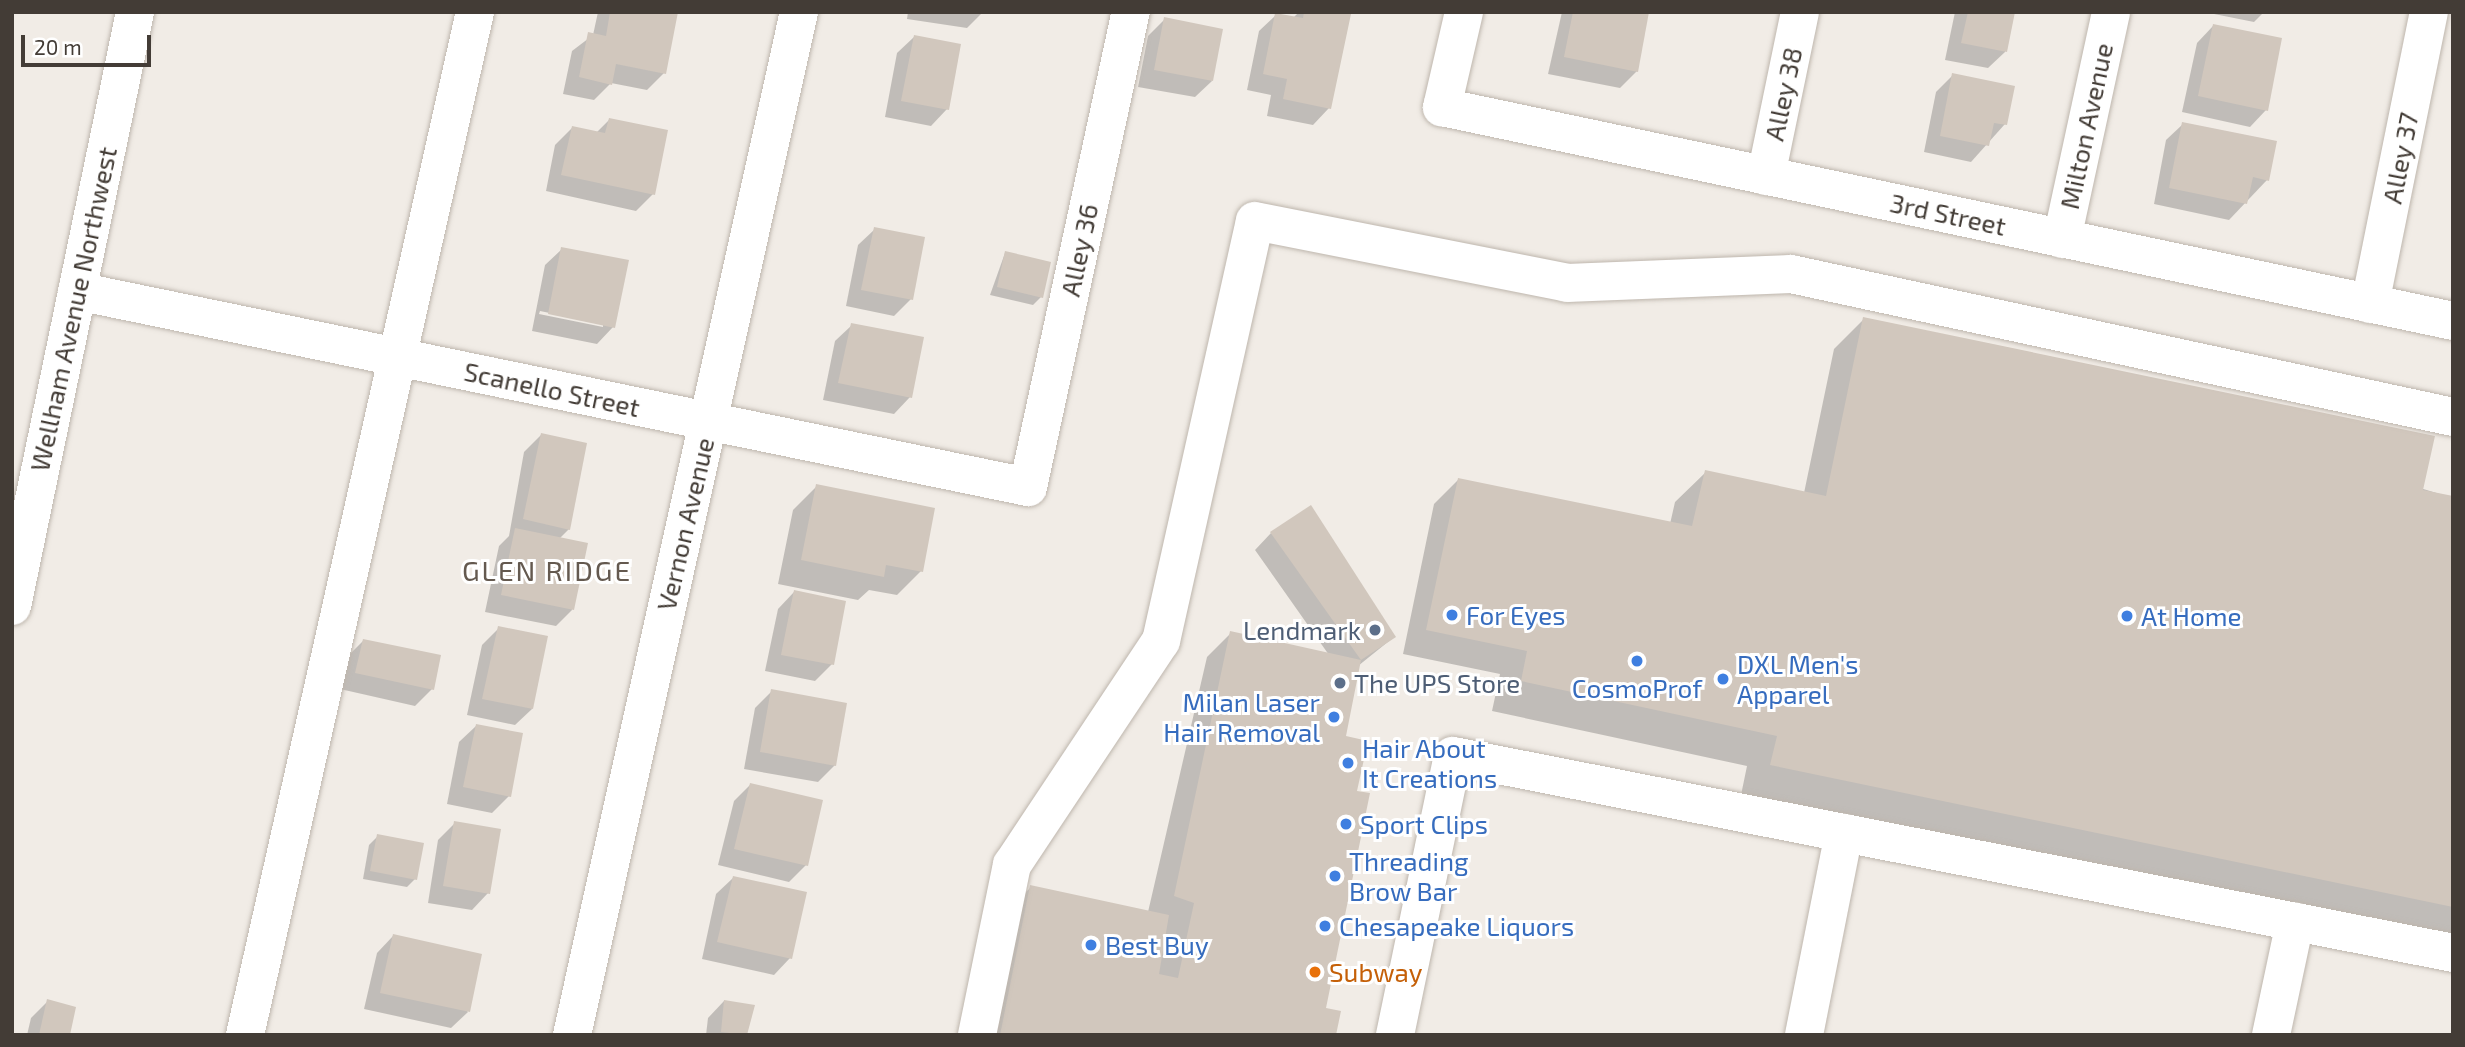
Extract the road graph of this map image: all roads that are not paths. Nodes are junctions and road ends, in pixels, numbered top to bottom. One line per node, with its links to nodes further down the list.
1 (135, 12): 11 (street, Wellham Avenue Northwest)
2 (475, 12): 14 (street)
3 (799, 12): 16 (street, Vernon Avenue)
4 (1131, 12): 17 (street, Alley 36)
5 (1464, 12): 9 (street, 3rd Street)
6 (1800, 12): 9 (street, Alley 38)
7 (2111, 12): 10 (street, Milton Avenue)
8 (2429, 12): 12 (street, Alley 37)
9 (1766, 176): 10 (street, 3rd Street)
10 (2062, 239): 12 (street, 3rd Street)
11 (77, 291): 14 (street, Scanello Street); 18 (street, Wellham Avenue Northwest)
12 (2370, 304): 13 (street, 3rd Street)
13 (2453, 321)
14 (395, 357): 16 (street, Scanello Street); 22 (street)
15 (2453, 417): 24 (street)
16 (708, 421): 17 (street, Scanello Street); 23 (street, Vernon Avenue)
17 (1028, 487)
18 (12, 606)
19 (1844, 833): 20 (street); 25 (street); 26 (street)
20 (2295, 922): 21 (street); 27 (street)
21 (2453, 953)
22 (245, 1035)
23 (572, 1035)
24 (977, 1035)
25 (1395, 1035)
26 (1804, 1035)
27 (2271, 1035)

